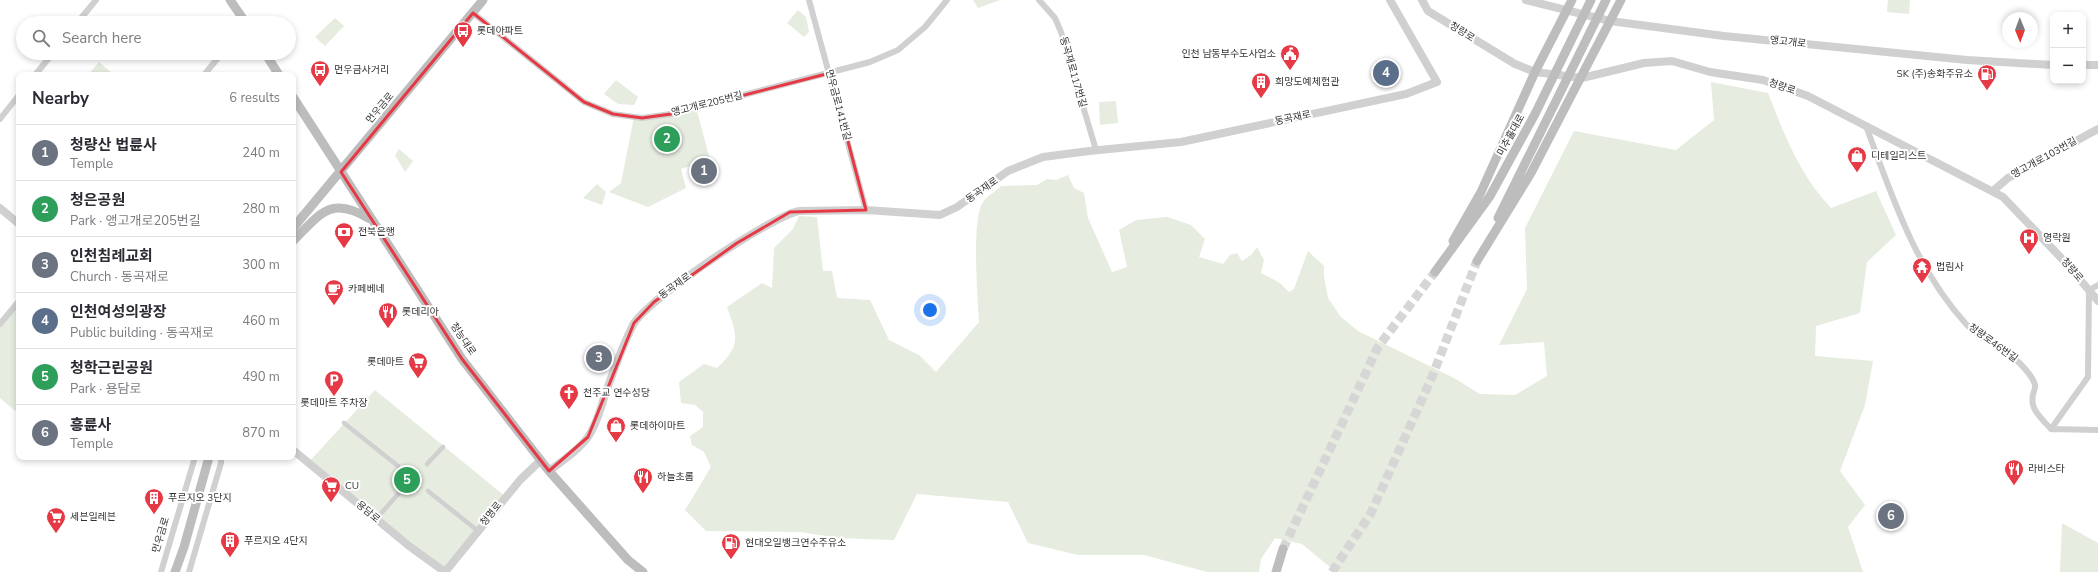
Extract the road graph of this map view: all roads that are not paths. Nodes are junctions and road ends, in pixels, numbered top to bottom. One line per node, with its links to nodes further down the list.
1 (96, 0): 16 (street)
2 (230, 0): 17 (main road)
3 (484, 0): 15 (main road, 먼우금로)
4 (809, 0): 29 (street, 먼우금로141번길)
5 (947, 0): 29 (street, 앵고개로205번길)
6 (1039, 0): 36 (street, 동곡재로117번길)
7 (1390, 0): 36 (street, 동곡재로)
8 (1422, 0): 28 (street, 청량로)
9 (1526, 0): 14 (street, 앵고개로)
10 (1572, 0): 14 (main road)
11 (1592, 0): 28 (main road, 미추홀대로)
12 (1606, 0): 30 (main road)
13 (1621, 0): 18 (main road)
14 (1566, 10): 18 (street, 앵고개로); 28 (main road)
15 (473, 13): 29 (street, 앵고개로205번길); 37 (main road, 먼우금로)
16 (83, 16)
17 (241, 16)
18 (1610, 21): 22 (street, 앵고개로); 30 (main road)
19 (47, 60): 25 (street)
20 (216, 60): 26 (street)
21 (269, 60): 27 (main road)
22 (2050, 65)
23 (2098, 65): 24 (street)
24 (2086, 66)
25 (37, 72)
26 (206, 72)
27 (277, 72)
28 (1535, 72): 30 (street, 청량로)
29 (830, 73): 40 (street, 먼우금로141번길)
30 (1582, 78): 34 (street, 청량로)
31 (16, 99): 33 (street)
32 (296, 101): 37 (main road, 청능대로)
33 (0, 119)
34 (1866, 126): 38 (street, 청량로); 51 (street, 청량로46번길)
35 (2098, 129): 38 (street, 앵고개로103번길)
36 (1096, 150): 40 (street, 동곡재로)
37 (341, 172): 42 (main road, 청능대로); 43 (main road, 먼우금로)
38 (1993, 191): 46 (street, 청량로)
39 (0, 208): 41 (street)
40 (866, 210): 61 (street, 동곡재로)
41 (16, 221)
42 (373, 221): 44 (main road); 58 (main road, 청능대로)
43 (296, 224)
44 (296, 238)
45 (2098, 285): 46 (street)
46 (2089, 290): 47 (street, 청량로); 51 (street)
47 (2098, 301)
48 (16, 305): 49 (street)
49 (0, 324)
50 (344, 423): 60 (street)
51 (2051, 429): 52 (street)
52 (2098, 430)
53 (443, 448): 59 (street)
54 (296, 452): 64 (street, 용담로)
55 (194, 460): 67 (street, 먼우금로)
56 (208, 460): 68 (main road)
57 (221, 460): 69 (street)
58 (541, 460): 61 (main road, 청능대로); 65 (street, 청명로)
59 (427, 464)
60 (398, 466)
61 (549, 471): 71 (main road, 청능대로)
62 (428, 491): 65 (street)
63 (400, 492): 64 (street)
64 (376, 519): 70 (street, 용담로)
65 (478, 531): 70 (street, 청명로)
66 (1283, 549): 72 (main road)
67 (161, 572)
68 (175, 572)
69 (189, 572)
70 (445, 572)
71 (643, 572)
72 (1276, 572)

